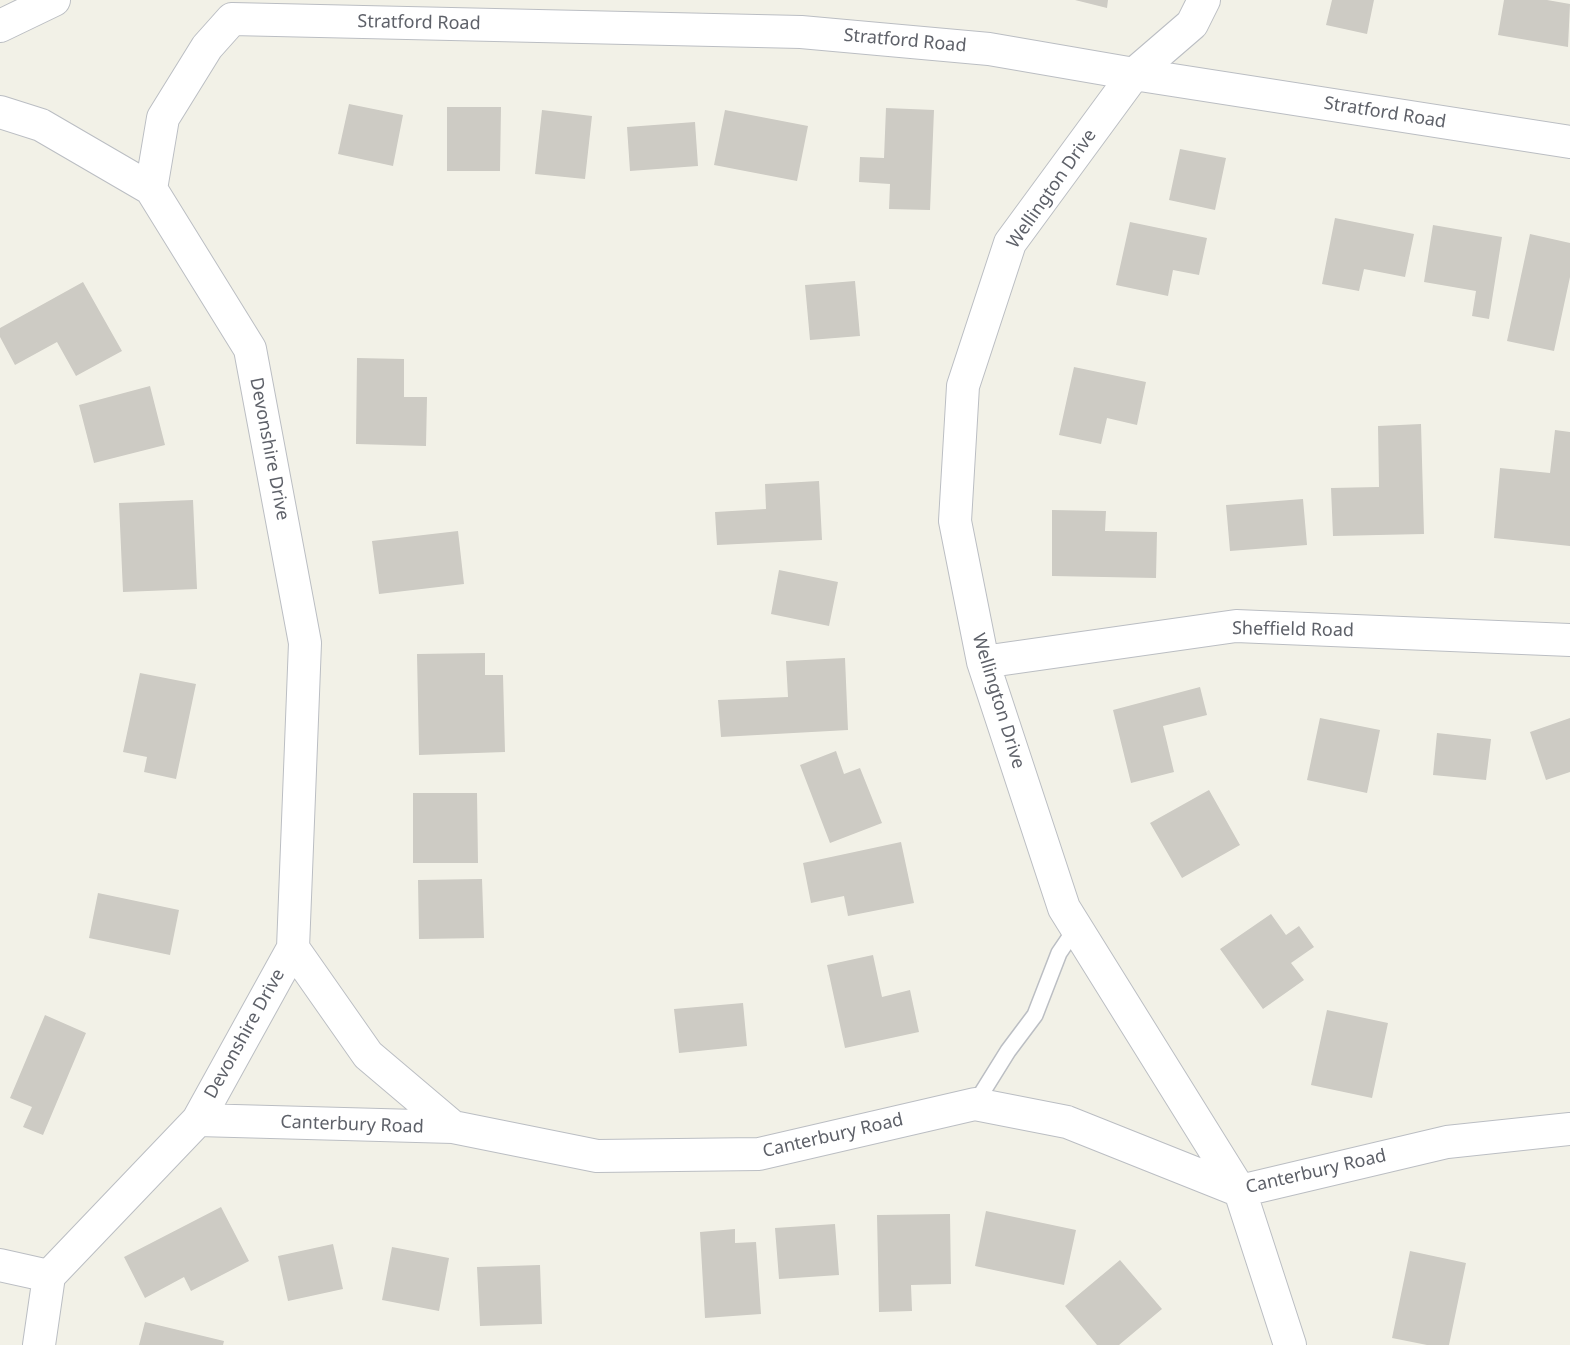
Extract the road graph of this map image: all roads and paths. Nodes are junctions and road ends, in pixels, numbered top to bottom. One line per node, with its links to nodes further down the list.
1 (54, 0): 4 (street)
2 (1204, 0): 5 (street, Wellington Drive)
3 (229, 10): 5 (street, Stratford Road); 8 (street)
4 (0, 26)
5 (1134, 74): 7 (street, Stratford Road); 10 (street, Wellington Drive)
6 (0, 112): 8 (street)
7 (1570, 142)
8 (151, 189): 12 (street, Devonshire Drive)
9 (1570, 640): 10 (street, Sheffield Road)
10 (983, 662): 11 (street, Wellington Drive)
11 (1076, 928): 13 (lane); 17 (street, Wellington Drive)
12 (293, 948): 14 (street, Devonshire Drive); 15 (street, Devonshire Drive)
13 (975, 1104): 15 (street, Canterbury Road); 17 (street, Canterbury Road)
14 (198, 1120): 15 (street, Canterbury Road); 19 (street)
15 (453, 1128)
16 (1570, 1129): 17 (street, Canterbury Road)
17 (1240, 1191): 21 (street, Wellington Drive)
18 (0, 1265): 19 (street)
19 (49, 1276): 20 (street)
20 (39, 1345)
21 (1290, 1345)

